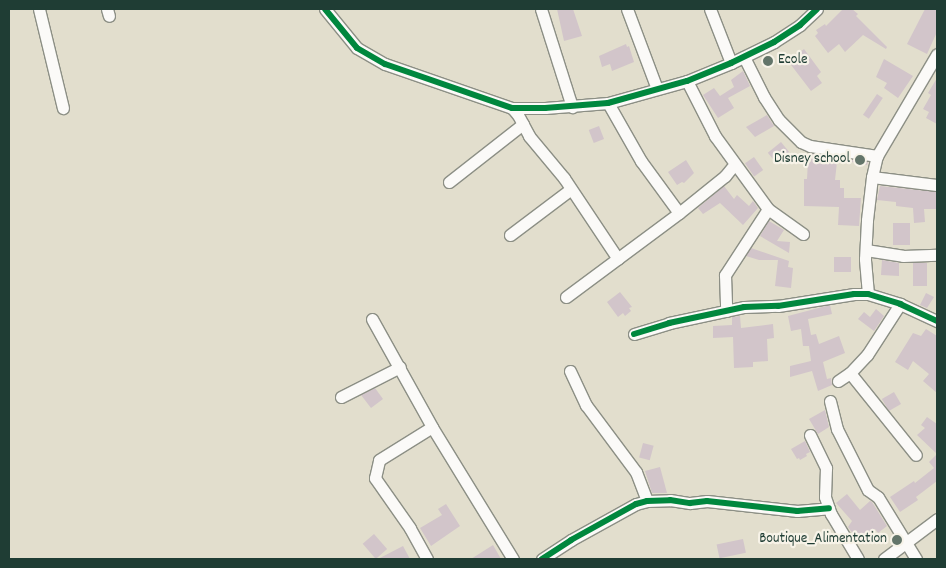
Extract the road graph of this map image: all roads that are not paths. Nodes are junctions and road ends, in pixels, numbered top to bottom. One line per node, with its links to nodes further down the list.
1 (39, 9): 15 (street)
2 (325, 9): 16 (street)
3 (541, 9): 14 (street)
4 (627, 9): 12 (street)
5 (710, 9): 9 (street)
6 (817, 9): 8 (street)
7 (937, 54): 10 (street)
8 (744, 57): 9 (street); 18 (street)
9 (731, 63): 11 (street)
10 (934, 67): 18 (street)
11 (687, 81): 12 (street); 19 (street)
12 (657, 89): 13 (street)
13 (608, 102): 14 (street); 25 (street)
14 (572, 107): 16 (street)
15 (63, 108)
16 (512, 108): 17 (street)
17 (523, 124): 21 (street); 23 (street)
18 (877, 156): 20 (street)
19 (734, 165): 24 (street); 25 (street)
20 (872, 177): 22 (street); 28 (street)
21 (449, 182)
22 (937, 185)
23 (571, 188): 27 (street); 30 (street)
24 (768, 209): 26 (street); 34 (street)
25 (679, 213): 30 (street)
26 (803, 234)
27 (510, 235)
28 (866, 250): 29 (street); 31 (street)
29 (937, 255)
30 (618, 259): 32 (street)
31 (868, 294): 33 (street); 34 (street)
32 (566, 296)
33 (900, 304): 36 (street); 40 (street)
34 (726, 311): 37 (street)
35 (372, 319): 38 (street)
36 (937, 321)
37 (634, 334)
38 (400, 367): 42 (street); 44 (street)
39 (570, 371): 47 (street)
40 (850, 373): 41 (street); 46 (street)
41 (838, 382)
42 (341, 397)
43 (830, 401): 50 (street)
44 (432, 427): 51 (street); 52 (street)
45 (810, 435): 48 (street)
46 (916, 455)
47 (647, 501): 48 (street); 53 (street)
48 (829, 508): 54 (street)
49 (937, 519): 50 (street)
50 (907, 542): 55 (street); 56 (street)
51 (427, 559)
52 (512, 559)
53 (542, 559)
54 (858, 559)
55 (884, 559)
56 (916, 559)

